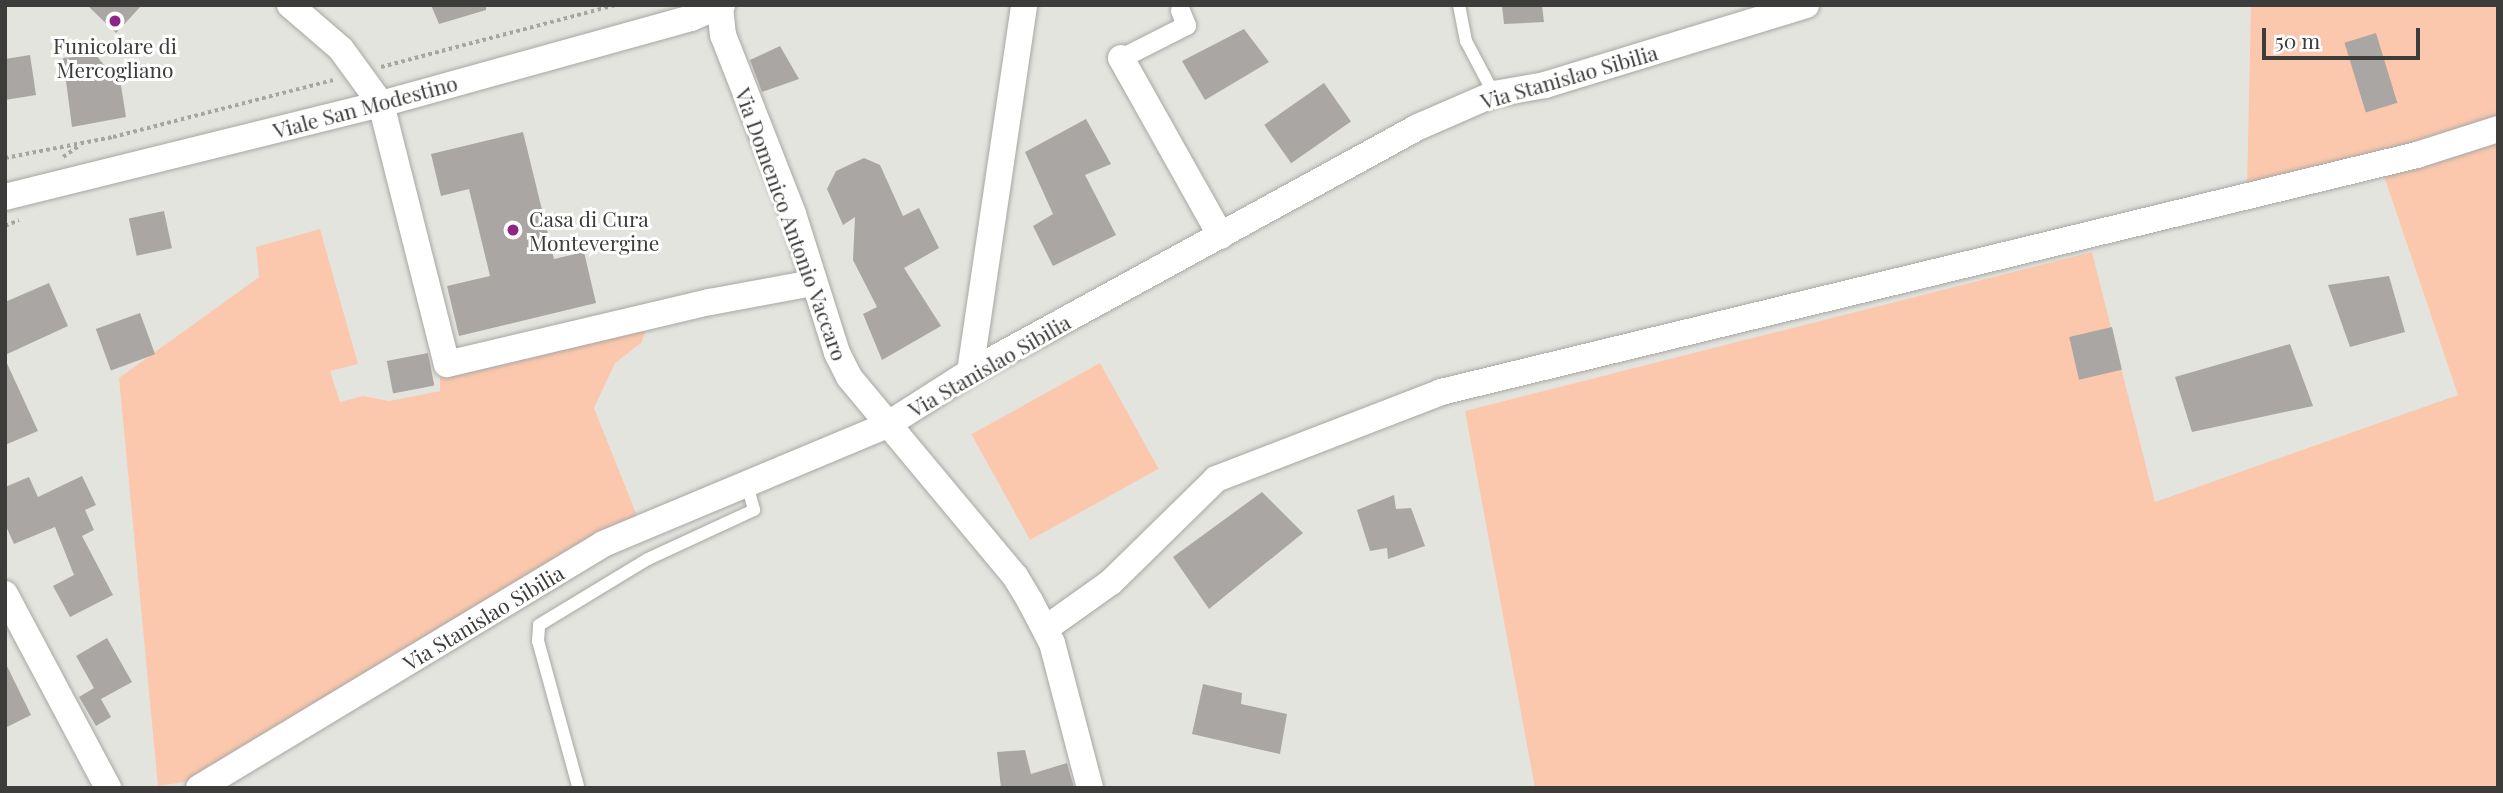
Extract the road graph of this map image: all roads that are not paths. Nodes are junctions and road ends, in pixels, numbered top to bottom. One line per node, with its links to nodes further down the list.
1 (290, 5): 9 (street)
2 (1024, 5): 14 (street)
3 (1459, 5): 8 (lane)
4 (1806, 5): 8 (street, Via Stanislao Sibilia)
5 (721, 6): 9 (street, Viale San Modestino); 13 (street, Via Domenico Antonio Vaccaro)
6 (1180, 10): 7 (street)
7 (1121, 58): 12 (street)
8 (1494, 94): 12 (street, Via Stanislao Sibilia)
9 (381, 104): 11 (street, Viale San Modestino); 13 (street)
10 (2498, 129): 18 (street)
11 (5, 197)
12 (1221, 236): 14 (street, Via Stanislao Sibilia)
13 (813, 283): 15 (street, Via Domenico Antonio Vaccaro)
14 (970, 372): 15 (street, Via Stanislao Sibilia)
15 (887, 425): 16 (street, Via Stanislao Sibilia); 18 (street, Via Domenico Antonio Vaccaro)
16 (747, 483): 19 (lane); 21 (street, Via Stanislao Sibilia)
17 (5, 594): 20 (street)
18 (1045, 629): 22 (street, Via Domenico Antonio Vaccaro)
19 (578, 786)
20 (108, 788)
21 (199, 788)
22 (1090, 788)

